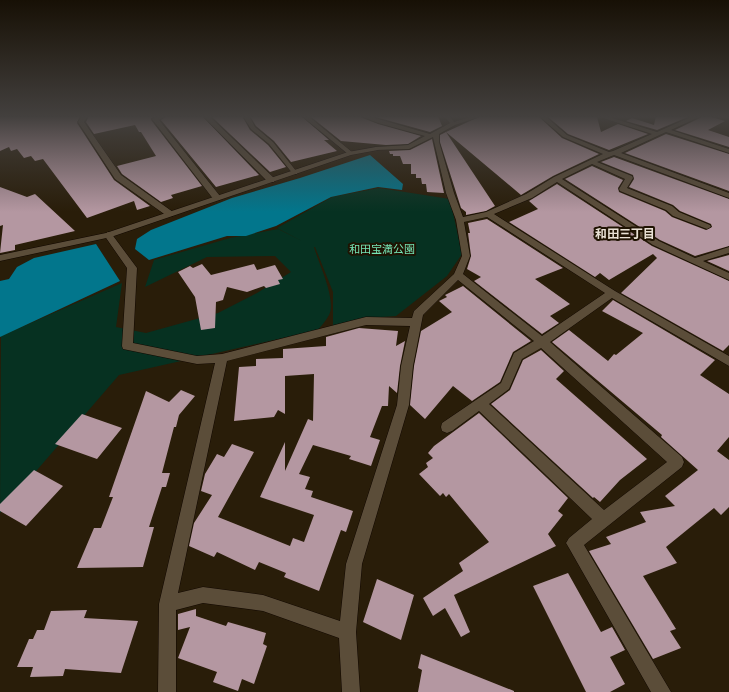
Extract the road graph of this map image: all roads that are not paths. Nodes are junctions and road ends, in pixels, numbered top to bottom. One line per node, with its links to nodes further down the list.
1 (99, 148): 18 (street)
2 (178, 148): 17 (street)
3 (239, 148): 15 (street)
4 (275, 148): 13 (street)
5 (344, 148): 10 (street)
6 (388, 148): 10 (street)
7 (438, 148): 20 (street)
8 (598, 148): 11 (street)
9 (622, 148): 11 (street)
10 (350, 153): 13 (street)
11 (611, 153): 12 (street); 16 (street)
12 (592, 162): 14 (street); 21 (street)
13 (295, 173): 15 (street)
14 (557, 179): 19 (street); 25 (street)
15 (271, 180): 17 (street)
16 (729, 196)
17 (216, 198): 18 (street)
18 (170, 214): 22 (street)
19 (488, 214): 20 (street); 28 (street)
20 (460, 220): 26 (street)
21 (707, 227)
22 (108, 235): 24 (street); 31 (street)
23 (729, 250): 25 (street)
24 (0, 258)
25 (694, 261): 27 (street)
26 (458, 275): 29 (street); 30 (street)
27 (729, 277)
28 (612, 294): 30 (street); 32 (street)
29 (417, 322): 31 (street); 37 (street)
30 (542, 342): 33 (street); 35 (street)
31 (222, 358): 36 (street)
32 (729, 362)
33 (480, 404): 34 (street); 35 (street)
34 (447, 427)
35 (604, 520): 40 (street)
36 (167, 604): 37 (street); 38 (street)
37 (347, 632): 39 (street)
38 (167, 692)
39 (351, 692)
40 (662, 692)

